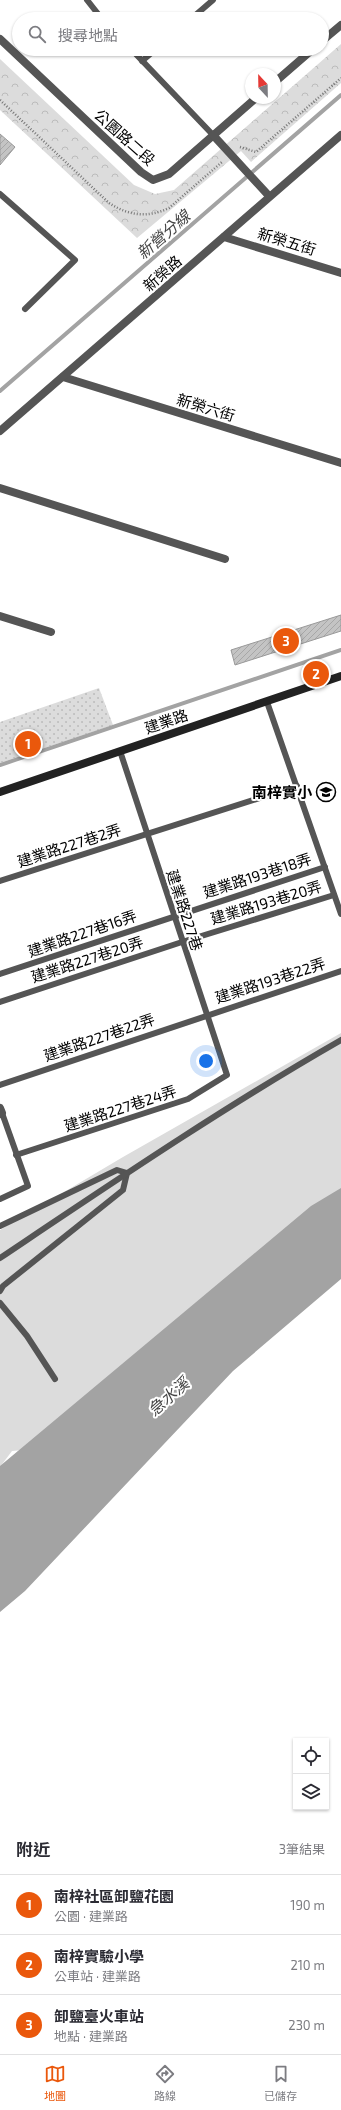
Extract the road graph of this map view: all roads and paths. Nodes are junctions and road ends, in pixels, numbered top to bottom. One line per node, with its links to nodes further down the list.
1 (87, 0): 3 (lane)
2 (214, 0): 4 (lane)
3 (96, 12)
4 (199, 12)
5 (341, 25): 6 (street)
6 (329, 35)
7 (0, 39): 8 (street, 公園路二段)
8 (12, 50)
9 (18, 56): 18 (street, 公園路二段)
10 (137, 56): 13 (lane)
11 (148, 56): 13 (lane)
12 (305, 56): 14 (street)
13 (142, 61): 18 (lane)
14 (281, 77)
15 (341, 78): 20 (path)
16 (0, 100): 21 (path)
17 (249, 104): 18 (street, 公園路二段)
18 (213, 135): 23 (street)
19 (341, 135): 23 (street, 新榮路)
20 (240, 147)
21 (222, 162)
22 (0, 194): 26 (lane)
23 (269, 196): 24 (street, 新榮路)
24 (224, 237): 25 (street, 新榮五街); 27 (street, 新榮路)
25 (341, 273)
26 (25, 309)
27 (63, 377): 28 (street, 新榮路); 29 (street, 新榮六街)
28 (0, 431)
29 (341, 463)
30 (0, 488): 31 (street)
31 (226, 559)
32 (0, 616): 33 (street)
33 (51, 632)
34 (341, 676): 35 (street, 建業路)
35 (267, 702): 36 (street, 建業路); 37 (lane)
36 (120, 751): 38 (street, 建業路); 39 (lane, 建業路227巷)
37 (297, 786): 39 (lane, 建業路227巷2弄); 40 (lane)
38 (0, 792)
39 (146, 835): 41 (lane, 建業路227巷2弄); 44 (lane, 建業路227巷)
40 (325, 867): 42 (lane); 44 (lane, 建業路193巷18弄)
41 (0, 881)
42 (334, 895): 43 (lane); 45 (lane, 建業路193巷20弄)
43 (341, 914)
44 (173, 916): 45 (lane, 建業路227巷); 47 (lane, 建業路227巷16弄)
45 (182, 942): 48 (lane, 建業路227巷20弄); 49 (lane, 建業路227巷)
46 (341, 971): 49 (lane, 建業路193巷22弄)
47 (0, 974)
48 (0, 1002)
49 (206, 1015): 51 (lane, 建業路227巷); 52 (lane, 建業路227巷22弄)
50 (341, 1040): 55 (lane)
51 (226, 1075): 54 (lane, 建業路227巷24弄)
52 (0, 1085)
53 (1, 1112): 54 (lane)
54 (16, 1155): 56 (lane)
55 (127, 1173): 57 (lane); 58 (lane); 59 (lane)
56 (0, 1199)
57 (0, 1226)
58 (0, 1258)
59 (0, 1291)
60 (0, 1303): 61 (lane)
61 (55, 1379)

